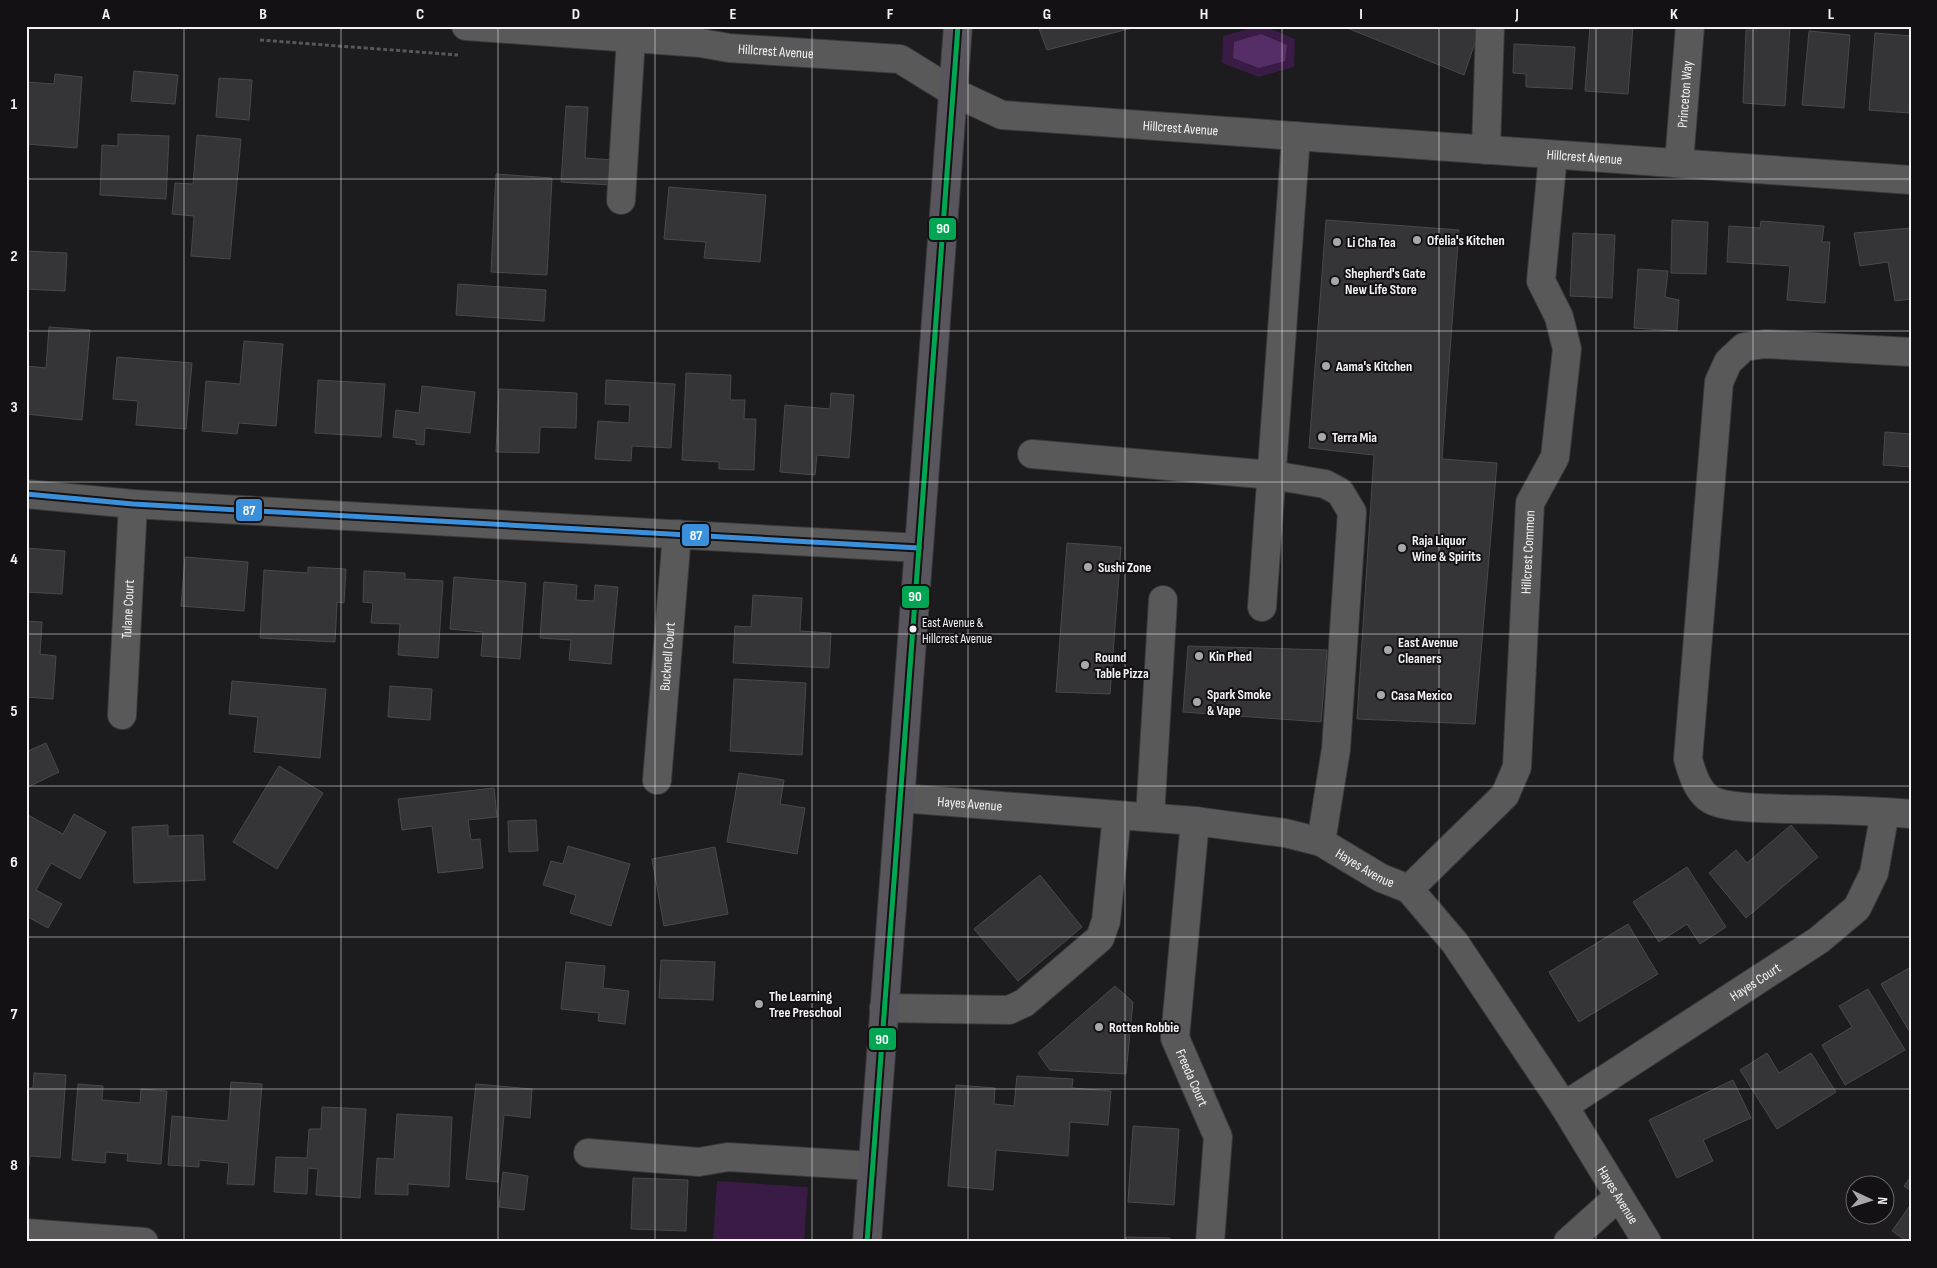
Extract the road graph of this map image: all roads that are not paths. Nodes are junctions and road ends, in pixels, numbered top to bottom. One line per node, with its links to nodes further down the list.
1 (466, 26): 6 (street, Hillcrest Avenue)
2 (958, 26): 7 (main road)
3 (1490, 26): 9 (street)
4 (1690, 26): 11 (street, Princeton Way)
5 (701, 35): 6 (street, Hillcrest Avenue); 7 (street, Hillcrest Avenue)
6 (631, 38): 13 (street)
7 (955, 93): 8 (street, Hillcrest Avenue); 20 (main road)
8 (1296, 136): 9 (street, Hillcrest Avenue); 16 (street)
9 (1486, 150): 10 (street, Hillcrest Avenue)
10 (1553, 155): 11 (street, Hillcrest Avenue); 31 (street, Hillcrest Common)
11 (1679, 162): 12 (street, Hillcrest Avenue)
12 (1911, 180)
13 (621, 200)
14 (1911, 352): 26 (street)
15 (1032, 454): 16 (street)
16 (1272, 475): 22 (street); 30 (street)
17 (26, 494): 18 (street)
18 (133, 504): 19 (street); 23 (street, Tulane Court)
19 (678, 534): 20 (street); 24 (street, Bucknell Court)
20 (919, 548): 25 (main road)
21 (1163, 600): 28 (street)
22 (1262, 607)
23 (122, 715)
24 (657, 780)
25 (900, 798): 27 (street, Hayes Avenue); 32 (main road)
26 (1898, 813): 33 (street, Hayes Court)
27 (1118, 815): 28 (street, Hayes Avenue); 32 (street)
28 (1150, 818): 29 (street, Hayes Avenue)
29 (1195, 821): 30 (street, Hayes Avenue); 41 (street, Freeda Court)
30 (1321, 842): 31 (street, Hayes Avenue)
31 (1409, 889): 33 (street, Hayes Avenue)
32 (884, 1008): 35 (main road)
33 (1564, 1106): 36 (street, Hayes Avenue)
34 (588, 1153): 35 (street)
35 (872, 1166): 40 (main road)
36 (1618, 1197): 42 (street); 43 (street, Hayes Avenue)
37 (26, 1233): 38 (street)
38 (94, 1240): 39 (street)
39 (144, 1242)
40 (867, 1242)
41 (1210, 1242)
42 (1568, 1242)
43 (1647, 1242)

